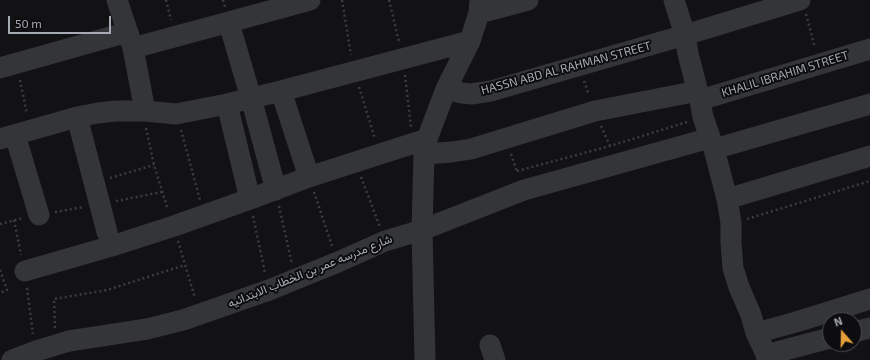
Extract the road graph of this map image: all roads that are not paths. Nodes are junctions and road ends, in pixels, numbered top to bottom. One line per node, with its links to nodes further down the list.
1 (117, 0): 9 (street)
2 (310, 0): 7 (street)
3 (528, 0): 6 (street)
4 (674, 0): 8 (street)
5 (802, 4): 8 (street, HASSN ABD AL RAHMAN STREET)
6 (480, 6): 10 (street)
7 (229, 22): 9 (street); 15 (street)
8 (685, 35): 13 (street, HASSN ABD AL RAHMAN STREET); 16 (street)
9 (131, 40): 12 (street); 19 (street)
10 (470, 41): 13 (street); 14 (street)
11 (870, 49): 16 (street, KHALIL IBRAHIM STREET)
12 (8, 66)
13 (446, 89): 23 (street)
14 (281, 91): 15 (street); 25 (street)
15 (251, 98): 17 (street); 26 (street)
16 (700, 103): 22 (street); 23 (street, KHALIL IBRAHIM STREET)
17 (227, 104): 19 (street); 28 (street)
18 (870, 104): 22 (street, شارع مدرسه عمر بن الخطاب الابتدائيه)
19 (145, 111): 20 (street)
20 (77, 117): 21 (street); 31 (street)
21 (15, 135): 29 (street)
22 (712, 143): 27 (street); 30 (street, شارع مدرسه عمر بن الخطاب الابتدائيه)
23 (421, 145): 25 (street, KHALIL IBRAHIM STREET); 30 (street)
24 (870, 156): 27 (street)
25 (309, 177): 26 (street, KHALIL IBRAHIM STREET)
26 (276, 190): 28 (street, KHALIL IBRAHIM STREET)
27 (727, 198): 34 (street)
28 (250, 199): 32 (street, KHALIL IBRAHIM STREET)
29 (38, 215)
30 (422, 230): 37 (street, شارع مدرسه عمر بن الخطاب الابتدائيه); 38 (street)
31 (107, 232)
32 (25, 271)
33 (870, 299): 34 (street)
34 (756, 333): 36 (street)
35 (822, 341): 36 (street)
36 (768, 358)
37 (12, 360)
38 (425, 360)

